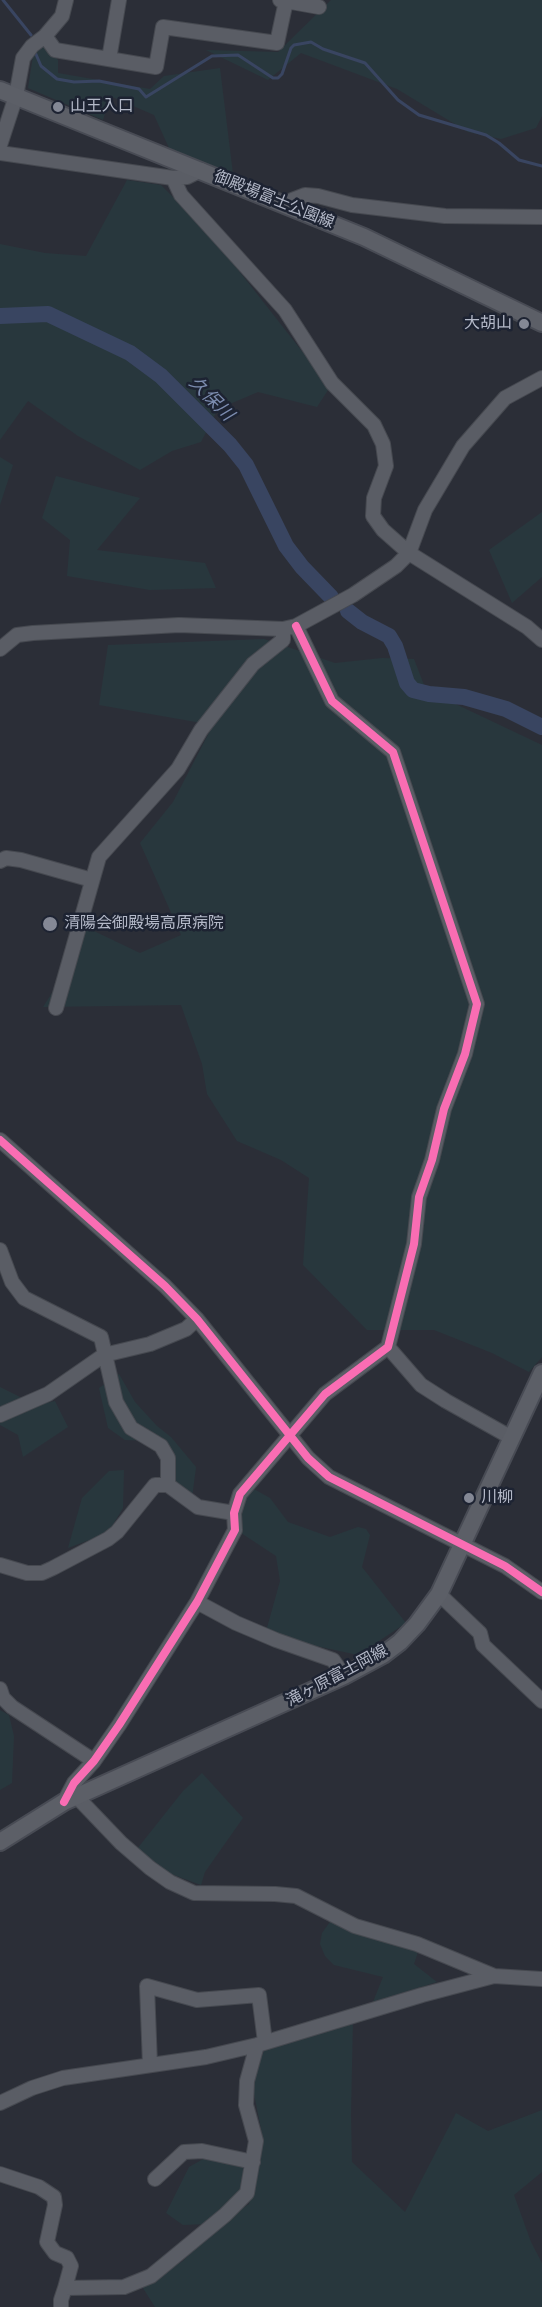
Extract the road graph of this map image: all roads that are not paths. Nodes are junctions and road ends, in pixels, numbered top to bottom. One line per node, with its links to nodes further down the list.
1 (66, 0): 5 (street)
2 (119, 0): 6 (street)
3 (283, 0): 4 (street); 6 (street)
4 (319, 7)
5 (45, 36): 6 (street); 7 (street)
6 (109, 59)
7 (8, 93): 8 (street); 10 (main road, 御殿場富士公園線)
8 (0, 145)
9 (0, 153): 11 (street)
10 (201, 170): 11 (street); 12 (main road, 御殿場富士公園線)
11 (173, 178): 16 (street)
12 (286, 204): 13 (street); 14 (main road, 御殿場富士公園線)
13 (542, 217)
14 (542, 323)
15 (542, 378): 16 (street)
16 (409, 553): 17 (street); 18 (street)
17 (290, 627): 19 (street); 21 (street); 26 (street)
18 (542, 640)
19 (0, 649)
20 (0, 861): 21 (street)
21 (92, 880): 22 (street)
22 (56, 1008)
23 (0, 1140): 25 (street)
24 (0, 1250): 27 (street)
25 (197, 1319): 27 (street); 30 (street)
26 (388, 1347): 30 (street); 31 (street)
27 (104, 1355): 29 (street); 32 (street)
28 (542, 1373): 31 (main road, 滝ヶ原富士岡線)
29 (0, 1415)
30 (289, 1434): 33 (street); 34 (street)
31 (512, 1438): 34 (main road, 滝ヶ原富士岡線)
32 (168, 1485): 33 (street); 35 (street)
33 (234, 1513): 38 (street)
34 (462, 1545): 36 (street); 37 (main road, 滝ヶ原富士岡線)
35 (0, 1565)
36 (542, 1592)
37 (439, 1594): 39 (main road, 滝ヶ原富士岡線); 41 (street)
38 (197, 1602): 39 (street); 42 (street)
39 (345, 1676): 43 (main road, 滝ヶ原富士岡線)
40 (0, 1689): 42 (street)
41 (542, 1701)
42 (94, 1761): 43 (street)
43 (71, 1800): 44 (main road, 滝ヶ原富士岡線); 45 (street)
44 (0, 1842)
45 (494, 1977): 46 (street); 47 (street)
46 (542, 1979)
47 (261, 2044): 48 (street); 48 (street); 50 (street)
48 (150, 2065): 49 (street)
49 (0, 2103)
50 (253, 2162): 52 (street); 53 (street)
51 (0, 2174): 53 (street)
52 (155, 2178)
53 (65, 2288): 54 (street)
54 (61, 2307)

